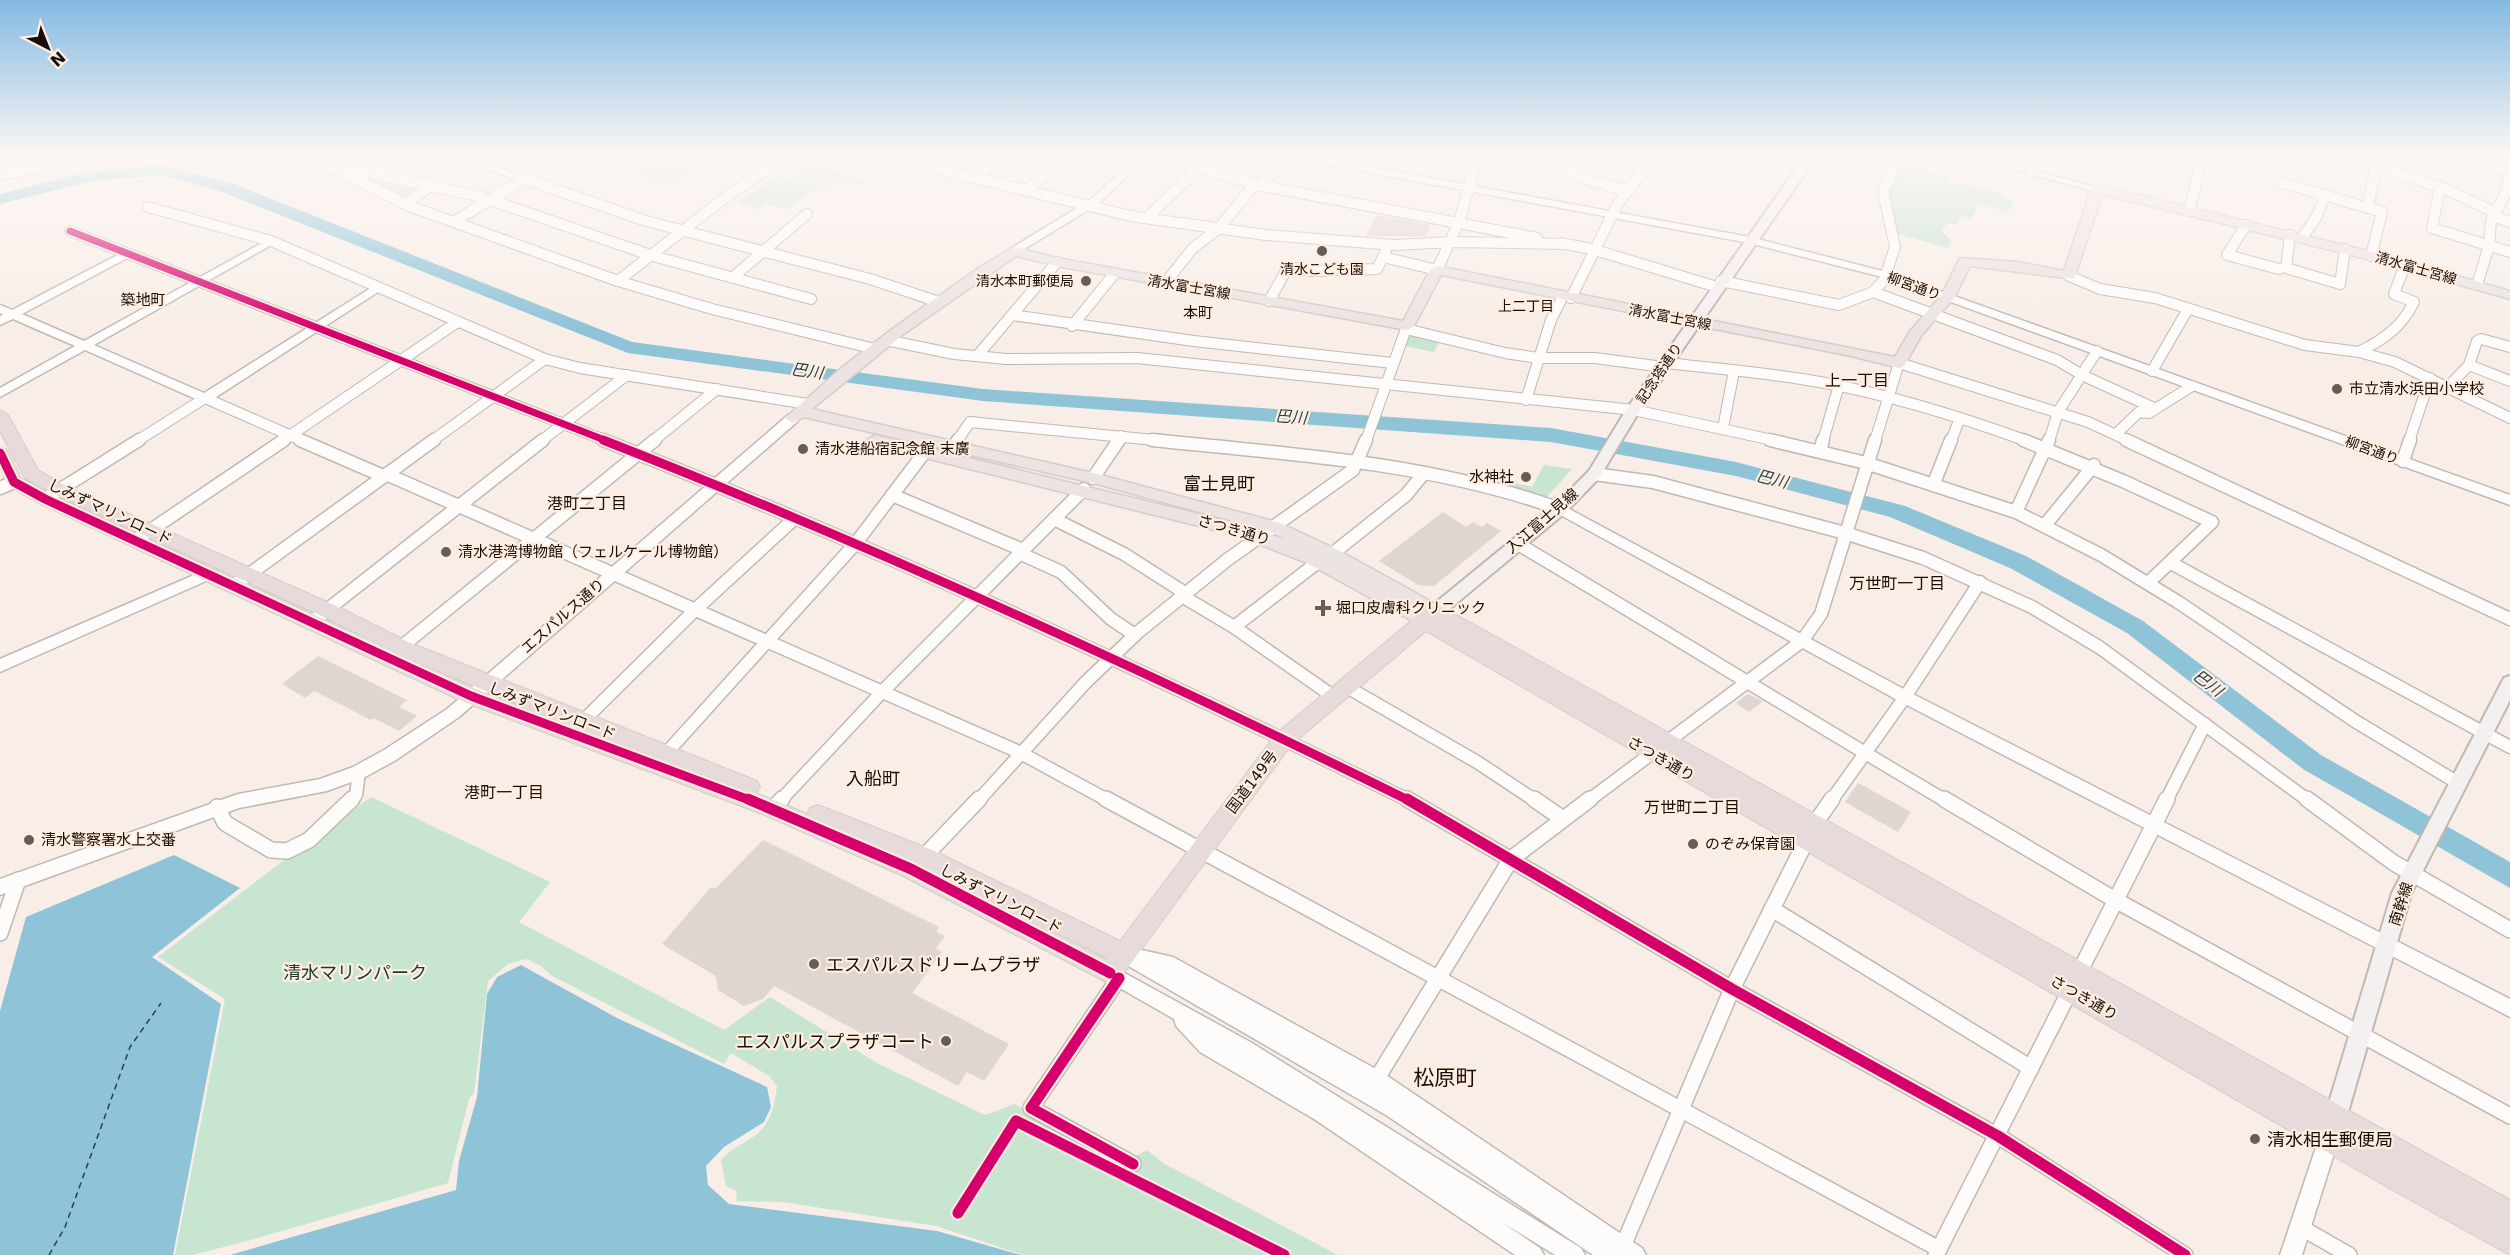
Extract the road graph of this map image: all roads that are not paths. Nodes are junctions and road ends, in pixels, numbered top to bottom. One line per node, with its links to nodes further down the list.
1 (807, 214): 41 (street)
2 (2493, 214): 38 (street)
3 (175, 215): 34 (street)
4 (436, 215): 25 (street)
5 (466, 215): 25 (street)
6 (533, 215): 45 (street)
7 (627, 215): 30 (street)
8 (702, 215): 30 (street)
9 (1074, 215): 42 (street)
10 (1135, 215): 24 (street)
11 (1151, 215): 24 (street)
12 (1231, 215): 29 (street)
13 (1419, 215): 26 (street)
14 (1461, 215): 26 (street)
15 (1611, 215): 33 (street, 柳宮通り); 39 (street)
16 (1768, 215): 33 (main road, 記念塔通り)
17 (1888, 215): 53 (street)
18 (2089, 215): 54 (main road)
19 (2204, 215): 28 (main road, 清水富士宮線)
20 (2318, 215): 32 (street)
21 (2381, 215): 46 (street)
22 (2435, 215): 38 (street)
23 (2494, 215): 27 (street)
24 (1148, 217): 29 (street)
25 (455, 221): 56 (street)
26 (1459, 222): 35 (street); 37 (street)
27 (2510, 222)
28 (2246, 225): 32 (main road, 清水富士宮線); 50 (street)
29 (1218, 229): 36 (street); 58 (street)
30 (683, 230): 41 (street); 45 (street)
31 (70, 231): 44 (street)
32 (2296, 237): 40 (main road, 清水富士宮線); 40 (street)
33 (1750, 240): 53 (street, 柳宮通り); 59 (main road, 記念塔通り)
34 (271, 241): 57 (street); 61 (street)
35 (1452, 242): 36 (street); 37 (street); 51 (street)
36 (1388, 244): 47 (street)
37 (1566, 244): 39 (street)
38 (2489, 246): 43 (street); 60 (street)
39 (1592, 249): 59 (street); 64 (street)
40 (2345, 249): 46 (main road, 清水富士宮線)
41 (765, 250): 55 (street); 67 (street)
42 (1014, 250): 48 (main road, 清水富士宮線); 67 (main road)
43 (2510, 252)
44 (129, 253): 57 (street); 72 (street)
45 (653, 256): 55 (street); 56 (street)
46 (2372, 256): 49 (main road, 清水富士宮線)
47 (1383, 257): 51 (street); 68 (street)
48 (1057, 262): 52 (main road, 清水富士宮線); 73 (street)
49 (2405, 265): 60 (main road, 清水富士宮線); 85 (street)
50 (2279, 269)
51 (1437, 270): 64 (main road, 清水富士宮線); 79 (main road)
52 (1115, 273): 58 (main road, 清水富士宮線); 77 (street)
53 (1886, 275): 62 (street); 65 (street, 柳宮通り)
54 (2069, 276): 65 (main road); 70 (street)
55 (733, 277): 66 (street)
56 (618, 280): 80 (street)
57 (199, 282): 78 (street); 82 (street)
58 (1166, 282): 68 (main road, 清水富士宮線)
59 (1719, 284): 62 (street); 75 (main road, 記念塔通り)
60 (2477, 285): 63 (main road, 清水富士宮線)
61 (378, 288): 76 (street); 78 (street)
62 (1873, 292): 71 (street)
63 (2510, 295)
64 (1567, 297): 75 (main road, 清水富士宮線); 87 (street)
65 (1947, 298): 71 (main road); 84 (street, 柳宮通り)
66 (811, 299)
67 (936, 301): 80 (main road)
68 (1269, 301): 79 (main road, 清水富士宮線)
69 (0, 309): 72 (street)
70 (2188, 309): 85 (street); 96 (street)
71 (1933, 314): 91 (main road); 98 (street)
72 (12, 315): 74 (street); 82 (street)
73 (1012, 315): 77 (street); 86 (street)
74 (0, 321)
75 (1694, 322): 91 (main road, 清水富士宮線); 92 (main road, 記念塔通り)
76 (456, 323): 88 (street); 89 (street)
77 (1072, 326): 83 (street)
78 (315, 328): 89 (street); 109 (street)
79 (1406, 328): 87 (street); 90 (street)
80 (878, 346): 86 (street); 112 (main road)
81 (2510, 346): 93 (street)
82 (85, 347): 106 (street); 109 (street)
83 (1250, 347): 90 (street); 94 (street)
84 (2097, 351): 96 (street, 柳宮通り); 98 (street)
85 (2359, 352): 99 (street)
86 (977, 356): 94 (street)
87 (1538, 358): 92 (street); 110 (street)
88 (544, 359): 97 (street); 107 (street)
89 (399, 361): 107 (street); 121 (street)
90 (1392, 363): 101 (street)
91 (1899, 363): 108 (street); 114 (street)
92 (1665, 365): 95 (street); 113 (main road, 記念塔通り)
93 (2469, 365): 100 (street); 104 (street)
94 (1244, 368): 101 (street)
95 (1734, 370): 102 (street); 119 (street)
96 (2152, 371): 103 (street, 柳宮通り)
97 (627, 375): 105 (street); 118 (street)
98 (2084, 376): 111 (street); 114 (street)
99 (2430, 378): 104 (street); 128 (street)
100 (2510, 381)
101 (1385, 385): 110 (street); 129 (street)
102 (1839, 385): 108 (street); 125 (street)
103 (2192, 386): 111 (street); 128 (street, 柳宮通り)
104 (2448, 387): 117 (street)
105 (717, 390): 112 (street); 127 (street)
106 (0, 393)
107 (492, 396): 118 (street); 134 (street)
108 (1889, 396): 116 (street); 130 (street)
109 (205, 398): 121 (street); 139 (street)
110 (1526, 400): 113 (street)
111 (2154, 408): 120 (street)
112 (803, 409): 124 (main road, さつき通り); 138 (street, エスパルス通り)
113 (1632, 412): 119 (street); 132 (main road, 入江富士見線)
114 (2058, 412): 120 (street); 123 (street)
115 (0, 415): 139 (highway, しみずマリンロード)
116 (1960, 418): 123 (street); 135 (street)
117 (2510, 418)
118 (564, 424): 127 (street); 142 (street)
119 (1723, 428): 125 (street)
120 (2116, 434): 167 (street)
121 (290, 435): 134 (street); 150 (street)
122 (1121, 436): 124 (street); 129 (street); 136 (street)
123 (2047, 446): 131 (street); 144 (street)
124 (940, 450): 136 (main road, さつき通り); 140 (street)
125 (1820, 451): 130 (street)
126 (0, 453): 137 (highway, しみずマリンロード)
127 (637, 453): 138 (street); 151 (street)
128 (2403, 461): 141 (street, 柳宮通り)
129 (1358, 464): 133 (street); 149 (street)
130 (1865, 465): 135 (street); 148 (street)
131 (2094, 465): 147 (street); 156 (street)
132 (1596, 472): 143 (main road, 入江富士見線); 148 (street)
133 (1424, 473): 143 (street); 155 (street)
134 (384, 475): 142 (street); 159 (street)
135 (1934, 483): 144 (street)
136 (1088, 484): 146 (street); 149 (main road, さつき通り)
137 (7, 485): 139 (highway, しみずマリンロード)
138 (714, 486): 145 (street); 158 (street, エスパルス通り)
139 (53, 494): 150 (highway, しみずマリンロード)
140 (892, 495): 152 (street); 154 (street)
141 (2510, 500)
142 (458, 505): 151 (street); 165 (street)
143 (1560, 509): 153 (main road, 入江富士見線); 171 (street)
144 (2016, 512): 147 (street)
145 (795, 518): 152 (street); 164 (street)
146 (1054, 519): 154 (street); 162 (street)
147 (2045, 525): 161 (street)
148 (1845, 530): 160 (street); 171 (street)
149 (1268, 531): 155 (main road, さつき通り); 162 (street)
150 (143, 535): 157 (highway, しみずマリンロード); 159 (highway, しみずマリンロード)
151 (534, 538): 158 (street); 172 (street)
152 (856, 543): 163 (street); 170 (street)
153 (1518, 543): 166 (main road, 入江富士見線); 177 (street)
154 (1021, 551): 163 (street); 169 (street)
155 (1325, 558): 166 (main road, さつき通り); 168 (street)
156 (2171, 563): 161 (street); 184 (street)
157 (208, 574): 159 (highway, しみずマリンロード); 174 (street)
158 (612, 574): 164 (street); 175 (street, エスパルス通り)
159 (241, 581): 165 (highway, しみずマリンロード)
160 (1980, 582): 181 (street); 182 (street)
161 (2148, 583): 192 (street)
162 (1183, 595): 168 (street); 169 (street)
163 (975, 598): 173 (street); 178 (street)
164 (695, 610): 170 (street); 183 (street)
165 (320, 616): 172 (highway, しみずマリンロード)
166 (1430, 617): 179 (highway, 国道149号); 186 (highway, さつき通り)
167 (2510, 619)
168 (1234, 627): 179 (street)
169 (1135, 635): 173 (street)
170 (766, 641): 178 (street); 190 (street)
171 (1802, 641): 177 (street); 181 (street)
172 (394, 652): 175 (highway, しみずマリンロード); 180 (highway, しみずマリンロード)
173 (1109, 659): 185 (street); 188 (street)
174 (0, 666)
175 (488, 682): 180 (street, エスパルス通り); 183 (highway, しみずマリンロード)
176 (2510, 683): 184 (main road, 南幹線)
177 (1747, 684): 186 (street); 189 (street)
178 (882, 692): 188 (street); 193 (street)
179 (1340, 692): 185 (highway, 国道149号); 195 (street)
180 (471, 696): 183 (highway, しみずマリンロード); 191 (street, エスパルス通り)
181 (1905, 697): 189 (street); 196 (street)
182 (2205, 724): 196 (street); 201 (street)
183 (576, 728): 190 (highway, しみずマリンロード)
184 (2484, 733): 187 (street); 192 (main road, 南幹線)
185 (1284, 739): 198 (highway, 国道149号); 199 (street)
186 (1658, 746): 195 (street); 197 (highway, さつき通り)
187 (2510, 747)
188 (1019, 752): 198 (street); 200 (street)
189 (1864, 754): 197 (street); 204 (street)
190 (660, 760): 193 (highway, しみずマリンロード)
191 (359, 772): 194 (street, エスパルス通り); 194 (street)
192 (2457, 786): 201 (main road, 南幹線)
193 (777, 804): 200 (highway, しみずマリンロード)
194 (217, 807): 202 (street, エスパルス通り)
195 (1563, 819): 199 (street)
196 (2152, 824): 204 (street); 208 (street)
197 (1810, 833): 205 (street); 211 (highway, さつき通り)
198 (1201, 851): 209 (highway, 国道149号); 210 (street)
199 (1511, 859): 210 (street); 212 (street)
200 (917, 863): 209 (highway, しみずマリンロード)
201 (2412, 872): 206 (street); 208 (main road, 南幹線)
202 (18, 880): 203 (street, エスパルス通り); 207 (street)
203 (0, 887)
204 (2117, 901): 211 (street); 215 (street)
205 (1772, 909): 212 (street); 216 (street)
206 (2510, 930)
207 (0, 933)
208 (2388, 945): 213 (street); 215 (main road, 南幹線)
209 (1118, 968): 214 (street); 217 (street); 222 (street); 228 (street)
210 (1438, 981): 217 (street); 218 (street)
211 (2074, 981): 216 (street); 220 (highway, さつき通り)
212 (1732, 989): 218 (street); 221 (street)
213 (2510, 1008)
214 (1174, 1010): 230 (street); 231 (street)
215 (2361, 1035): 219 (street); 220 (main road, 南幹線)
216 (2031, 1068): 221 (street)
217 (1376, 1080): 228 (street)
218 (1680, 1110): 227 (street); 228 (street)
219 (2510, 1116)
220 (2332, 1130): 224 (highway, さつき通り); 225 (street); 226 (highway, さつき通り)
221 (1998, 1136): 227 (street); 232 (street)
222 (1133, 1164)
223 (958, 1213): 229 (street)
224 (2510, 1215)
225 (2300, 1227): 233 (street); 234 (street)
226 (2510, 1242)
227 (1938, 1252)
228 (1622, 1253)
229 (1284, 1255)
230 (1533, 1255)
231 (1574, 1255)
232 (2185, 1255)
233 (2291, 1255)
234 (2349, 1255)

